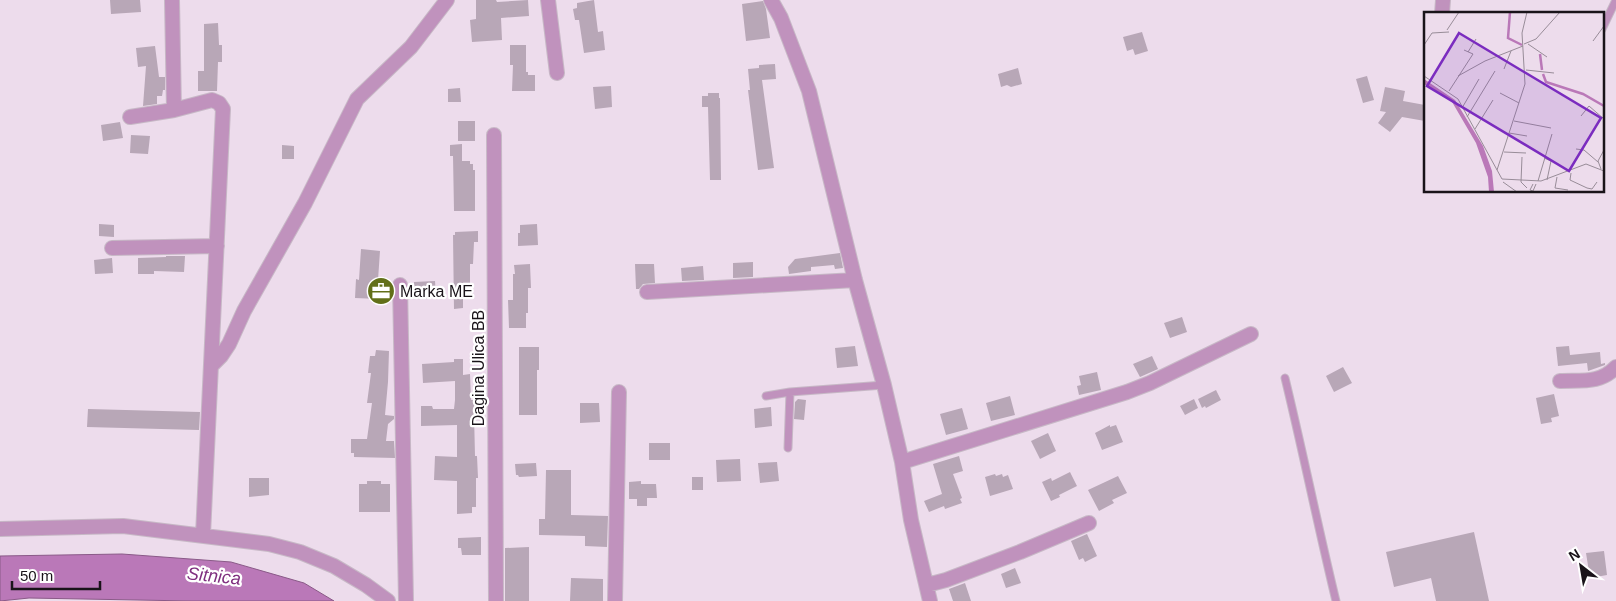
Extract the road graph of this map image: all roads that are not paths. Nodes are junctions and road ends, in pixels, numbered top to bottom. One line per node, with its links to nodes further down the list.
1 (172, 0): 8 (street)
2 (446, 0): 17 (street)
3 (548, 0): 7 (street)
4 (771, 0): 13 (street)
5 (1616, 0): 6 (lane)
6 (1604, 25)
7 (557, 73)
8 (174, 110): 9 (street); 11 (street)
9 (130, 117)
10 (494, 135): 33 (street, Dagina Ulica BB)
11 (217, 246): 12 (street); 17 (street)
12 (112, 248)
13 (855, 280): 15 (street); 21 (street)
14 (400, 285): 32 (street)
15 (647, 292)
16 (1251, 334): 26 (street)
17 (211, 366): 29 (street)
18 (1616, 367): 20 (street)
19 (1284, 378): 36 (lane)
20 (1560, 381)
21 (884, 385): 23 (lane); 26 (street)
22 (619, 392): 34 (street)
23 (790, 392): 24 (lane); 25 (lane)
24 (766, 396)
25 (788, 448)
26 (902, 462): 30 (street)
27 (1089, 523): 30 (street)
28 (0, 529): 29 (street)
29 (204, 534): 31 (street)
30 (926, 585): 35 (street)
31 (388, 601)
32 (406, 601)
33 (496, 601)
34 (615, 601)
35 (930, 601)
36 (1336, 601)

